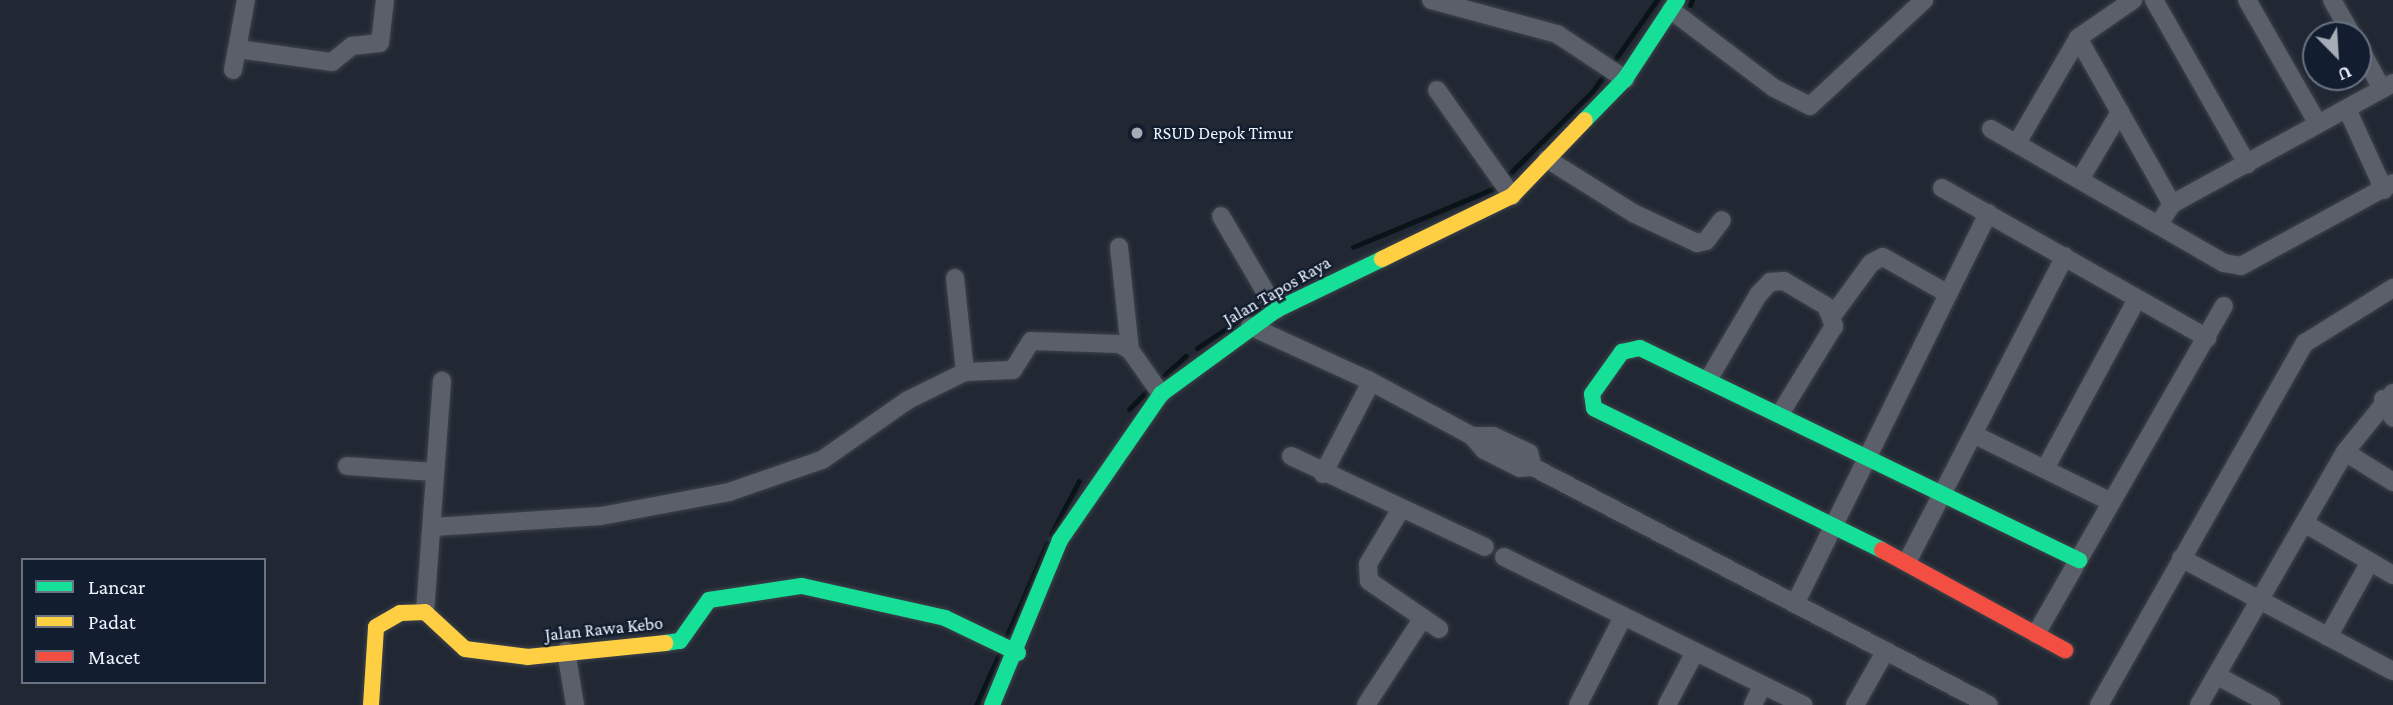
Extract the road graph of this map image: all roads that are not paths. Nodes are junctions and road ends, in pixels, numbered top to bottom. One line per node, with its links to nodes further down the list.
1 (246, 0): 12 (street)
2 (385, 0): 12 (street)
3 (1431, 0): 15 (street)
4 (1924, 0): 9 (street)
5 (2133, 0): 11 (street)
6 (2154, 0): 24 (street)
7 (2247, 0): 20 (street)
8 (2332, 0): 10 (street)
9 (1674, 5): 15 (street, Jalan Tapos Raya)
10 (2344, 21)
11 (2078, 38): 19 (street); 22 (street)
12 (238, 49): 14 (street)
13 (2372, 64): 16 (street)
14 (233, 70)
15 (1623, 76): 23 (street, Jalan Tapos Raya)
16 (2388, 86): 18 (street)
17 (1437, 90): 27 (street)
18 (2347, 109): 20 (street); 26 (street)
19 (2120, 112): 25 (street); 29 (street)
20 (2318, 124): 24 (street)
21 (1991, 129): 22 (street)
22 (2017, 143): 25 (street)
23 (1547, 159): 27 (street, Jalan Tapos Raya); 32 (street)
24 (2247, 164): 29 (street)
25 (2081, 178): 33 (street)
26 (2389, 186): 33 (street)
27 (1505, 187): 39 (street, Jalan Tapos Raya)
28 (1942, 188): 30 (street)
29 (2172, 204): 33 (street)
30 (1988, 213): 35 (street); 38 (street)
31 (1221, 216): 39 (street)
32 (1721, 220)
33 (2161, 221)
34 (1119, 247): 45 (street)
35 (2065, 256): 40 (street); 54 (street)
36 (955, 278): 46 (street)
37 (2393, 288): 71 (street)
38 (1948, 294): 42 (street); 56 (street)
39 (1269, 299): 43 (street, Jalan Tapos Raya)
40 (2137, 299): 44 (street); 59 (street)
41 (2224, 306): 44 (street)
42 (1833, 315): 47 (street); 52 (street)
43 (1250, 326): 49 (street); 50 (street, Jalan Tapos Raya)
44 (2207, 338): 64 (street)
45 (1130, 350): 46 (street); 50 (street)
46 (965, 372): 68 (street)
47 (1708, 380): 52 (street); 66 (street)
48 (442, 382): 60 (street)
49 (1371, 383): 61 (street); 77 (street)
50 (1159, 392): 84 (street, Jalan Tapos Raya)
51 (2388, 396): 53 (street); 55 (street)
52 (1780, 414): 56 (street)
53 (2393, 418)
54 (1975, 435): 59 (street); 63 (street)
55 (2345, 452): 62 (street); 67 (street)
56 (1867, 453): 63 (street); 66 (street)
57 (1291, 456): 61 (street)
58 (347, 466): 60 (street)
59 (2045, 468): 64 (street)
60 (432, 472): 68 (street)
61 (1323, 474): 65 (street)
62 (2393, 482)
63 (1944, 492): 72 (street); 73 (street)
64 (2111, 502): 72 (street)
65 (1401, 509): 69 (street); 80 (street)
66 (1831, 523): 73 (street); 77 (street)
67 (2304, 523): 74 (street); 76 (street)
68 (434, 527): 78 (street)
69 (1485, 547)
70 (1504, 557): 79 (street)
71 (2181, 558): 76 (street); 102 (street)
72 (2079, 560): 82 (street)
73 (1908, 562): 82 (street)
74 (2371, 562): 75 (street); 83 (street)
75 (2393, 575)
76 (2258, 601): 83 (street); 90 (street)
77 (1795, 604): 87 (street)
78 (425, 612): 86 (street, Jalan Rawa Kebo); 92 (street)
79 (1623, 617): 88 (street); 96 (street)
80 (1423, 618): 81 (street); 95 (street)
81 (1439, 629)
82 (2036, 634): 85 (street)
83 (2328, 637): 89 (street)
84 (1013, 650): 86 (street, Jalan Rawa Kebo); 94 (street, Jalan Tapos Raya)
85 (2064, 650)
86 (566, 651): 93 (street)
87 (1885, 652): 100 (street); 101 (street)
88 (1694, 654): 91 (street); 97 (street)
89 (2393, 671)
90 (2216, 675): 103 (street); 104 (street)
91 (1762, 686): 98 (street); 99 (street)
92 (371, 705)
93 (575, 705)
94 (992, 705)
95 (1366, 705)
96 (1578, 705)
97 (1667, 705)
98 (1753, 705)
99 (1803, 705)
100 (1855, 705)
101 (1989, 705)
102 (2099, 705)
103 (2199, 705)
104 (2271, 705)

